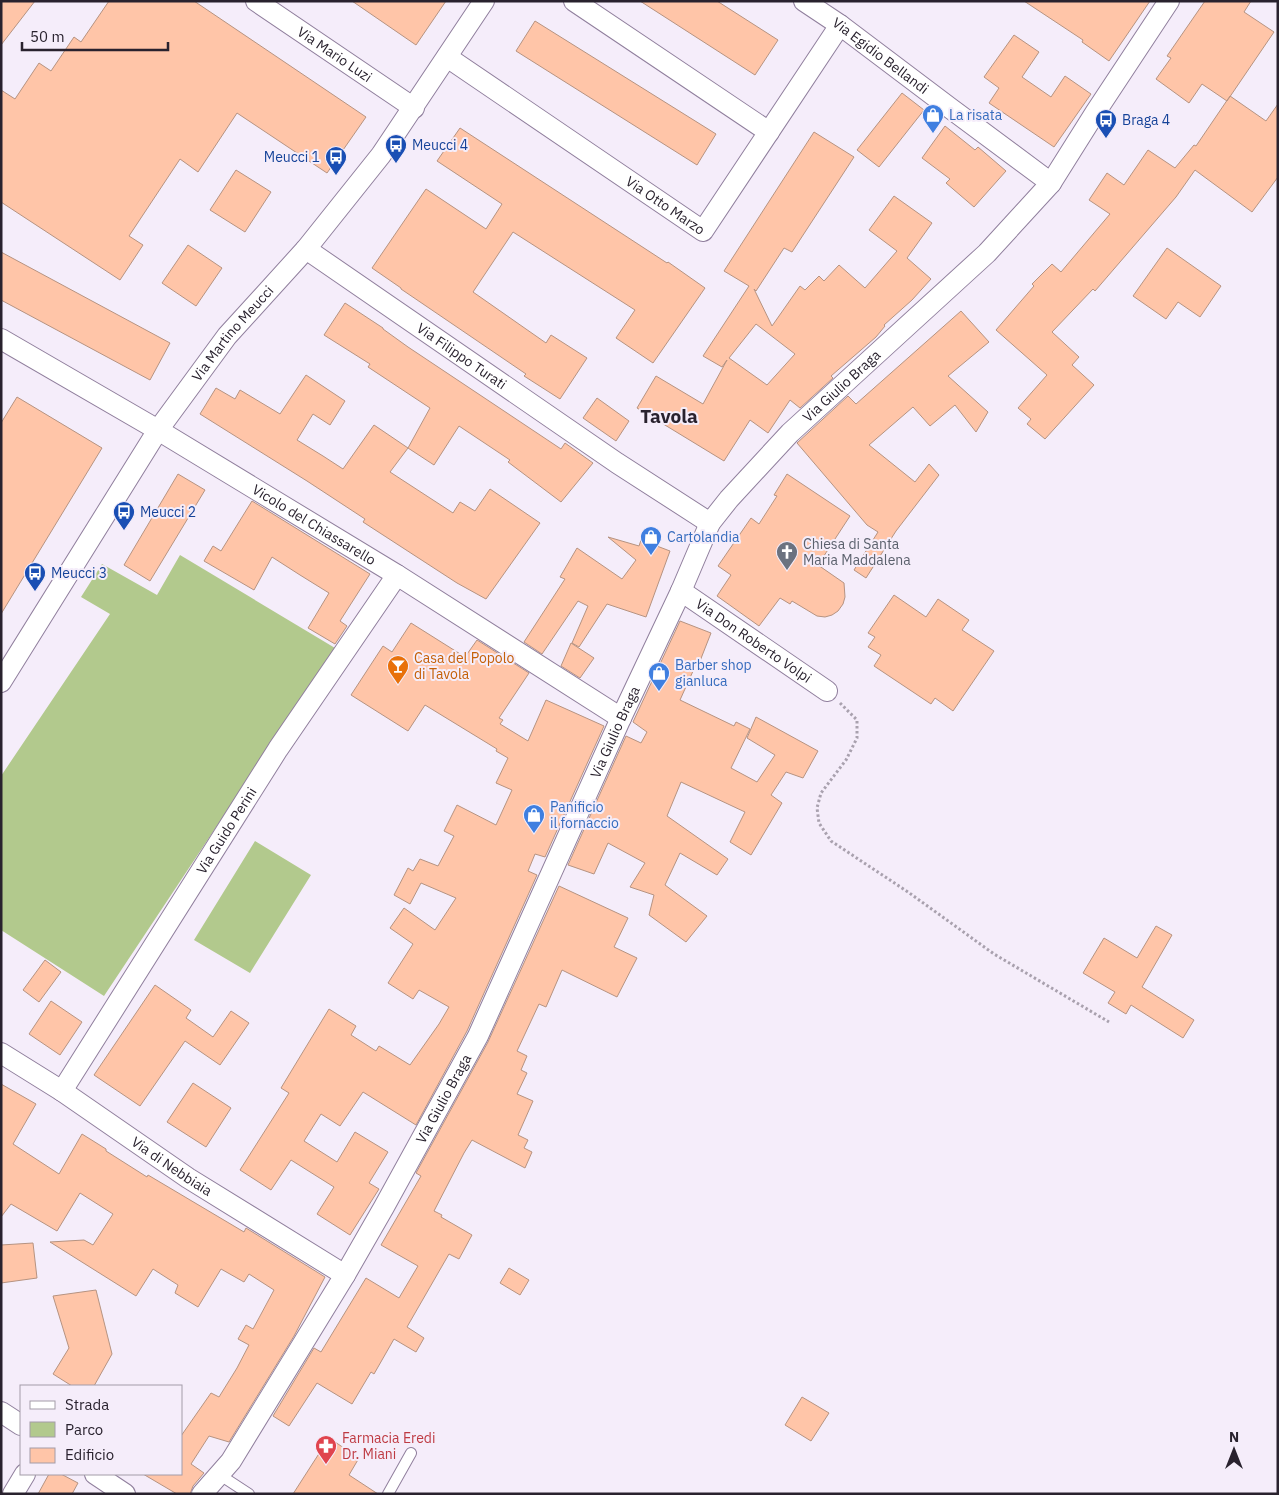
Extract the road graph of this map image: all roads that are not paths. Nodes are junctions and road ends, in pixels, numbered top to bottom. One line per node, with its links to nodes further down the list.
1 (256, 1): 8 (street, Via Mario Luzi)
2 (484, 1): 7 (street, Via Martino Meucci)
3 (574, 1): 9 (street)
4 (804, 1): 6 (street, Via Egidio Bellandi)
5 (1168, 1): 10 (street, Via Giulio Braga)
6 (840, 25): 9 (street, Via Otto Marzo); 10 (street, Via Egidio Bellandi)
7 (447, 57): 8 (street, Via Martino Meucci); 9 (street, Via Otto Marzo)
8 (414, 108): 11 (street, Via Martino Meucci)
9 (769, 132)
10 (1050, 182): 14 (street, Via Giulio Braga)
11 (306, 249): 13 (street, Via Martino Meucci); 14 (street, Via Filippo Turati)
12 (1, 339): 13 (street, Vicolo del Chiassarello)
13 (158, 430): 15 (street, Vicolo del Chiassarello); 17 (street, Via Martino Meucci)
14 (710, 523): 16 (street, Via Giulio Braga)
15 (397, 575): 19 (street, Vicolo del Chiassarello); 21 (street, Via Guido Perini)
16 (680, 591): 18 (street, Via Don Roberto Volpi); 19 (street, Via Giulio Braga)
17 (1, 682)
18 (827, 690)
19 (620, 718): 22 (street, Via Giulio Braga)
20 (1, 1053): 21 (street, Via di Nebbiaia)
21 (62, 1091): 22 (street, Via di Nebbiaia)
22 (345, 1275): 28 (street, Via Giulio Braga)
23 (1, 1412): 24 (street)
24 (20, 1424)
25 (411, 1453): 33 (lane)
26 (24, 1475): 29 (street)
27 (96, 1475): 30 (street)
28 (220, 1475): 31 (street, Via Giulio Braga); 32 (lane)
29 (13, 1494)
30 (124, 1494)
31 (202, 1494)
32 (249, 1494)
33 (388, 1494)

